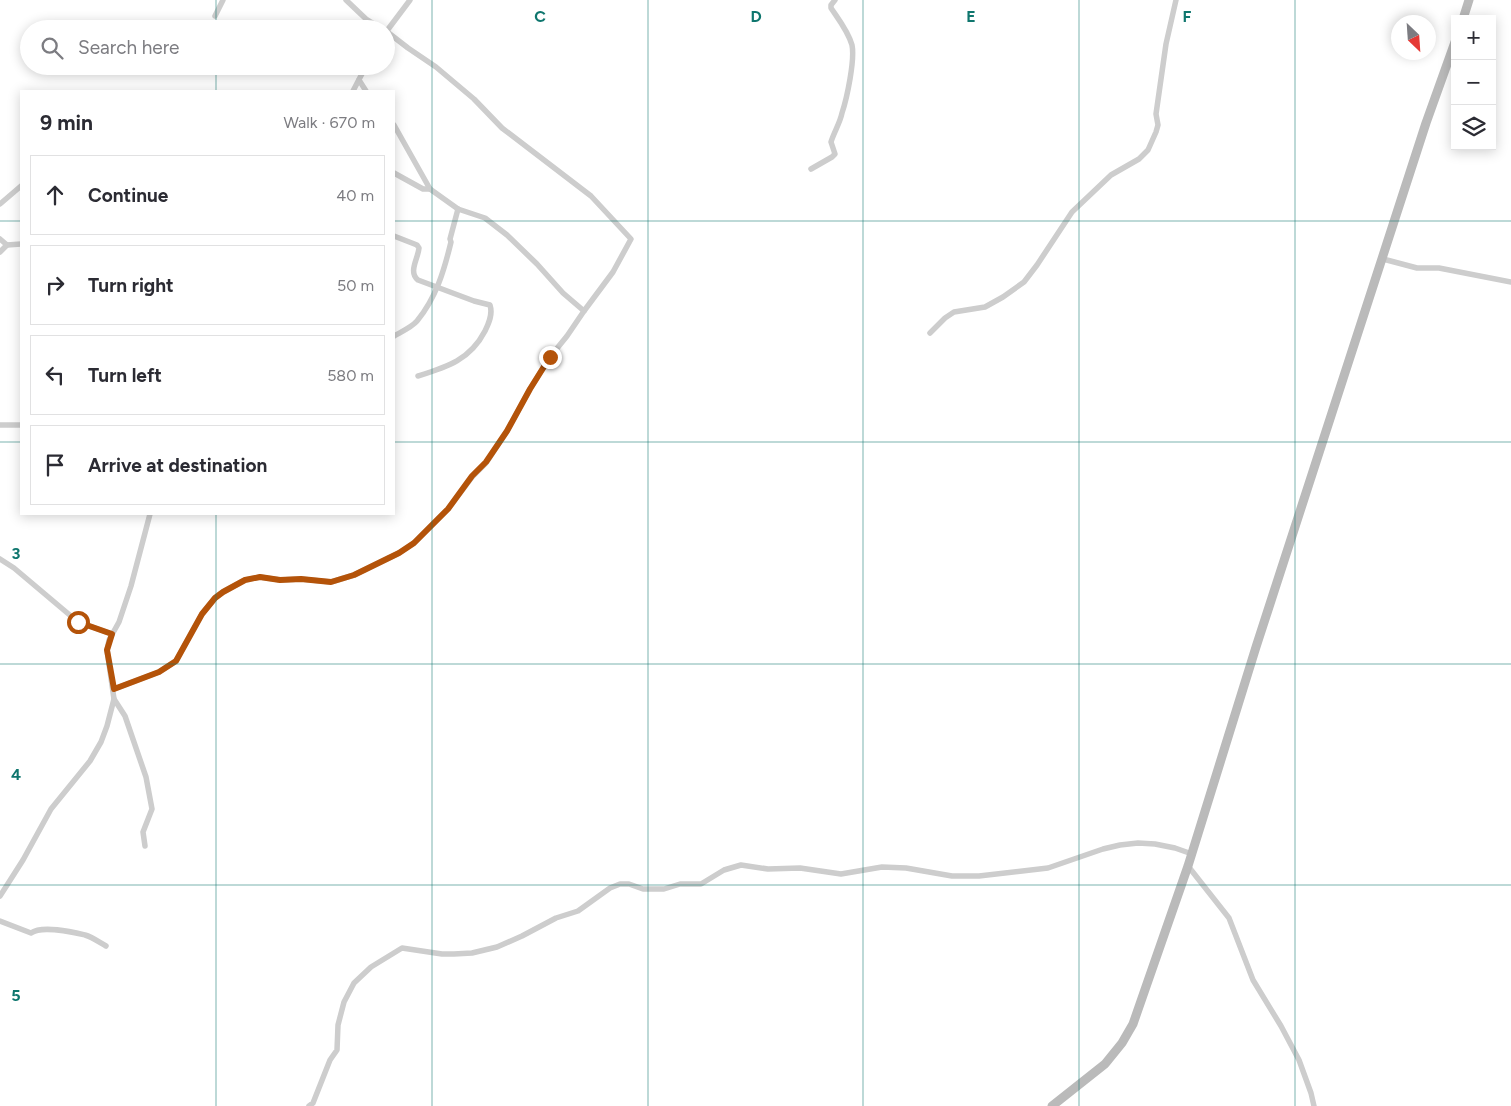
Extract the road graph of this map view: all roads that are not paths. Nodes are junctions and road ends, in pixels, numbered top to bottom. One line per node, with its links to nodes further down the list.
1 (222, 0): 8 (street)
2 (346, 0): 9 (street)
3 (410, 0): 10 (street)
4 (835, 0): 18 (street)
5 (1176, 0): 33 (street)
6 (1470, 0): 7 (main road)
7 (1464, 15)
8 (215, 16)
9 (368, 20)
10 (395, 20)
11 (395, 39): 32 (street)
12 (1451, 53): 29 (main road)
13 (362, 75): 14 (street)
14 (359, 80): 15 (street); 16 (street)
15 (354, 90)
16 (365, 90)
17 (395, 128): 21 (street)
18 (811, 169)
19 (395, 174): 21 (street)
20 (20, 187): 22 (street)
21 (430, 189): 23 (street)
22 (0, 204)
23 (458, 209): 31 (street); 32 (street)
24 (395, 236): 31 (street)
25 (0, 239): 27 (street)
26 (20, 244): 27 (street)
27 (6, 245): 28 (street)
28 (0, 252)
29 (1383, 258): 30 (street); 44 (main road)
30 (1511, 282)
31 (438, 287): 34 (street); 35 (street)
32 (584, 311): 41 (street)
33 (930, 333)
34 (395, 335)
35 (418, 376)
36 (0, 425): 37 (street)
37 (20, 425)
38 (150, 515): 40 (street)
39 (0, 559): 40 (street)
40 (112, 634): 41 (street)
41 (114, 689): 42 (street)
42 (114, 698): 43 (street); 46 (street)
43 (145, 846)
44 (1192, 854): 45 (main road); 49 (street)
45 (1188, 866): 50 (main road); 51 (street)
46 (0, 896)
47 (0, 920): 48 (street)
48 (106, 946)
49 (309, 1106)
50 (1052, 1106)
51 (1314, 1106)

